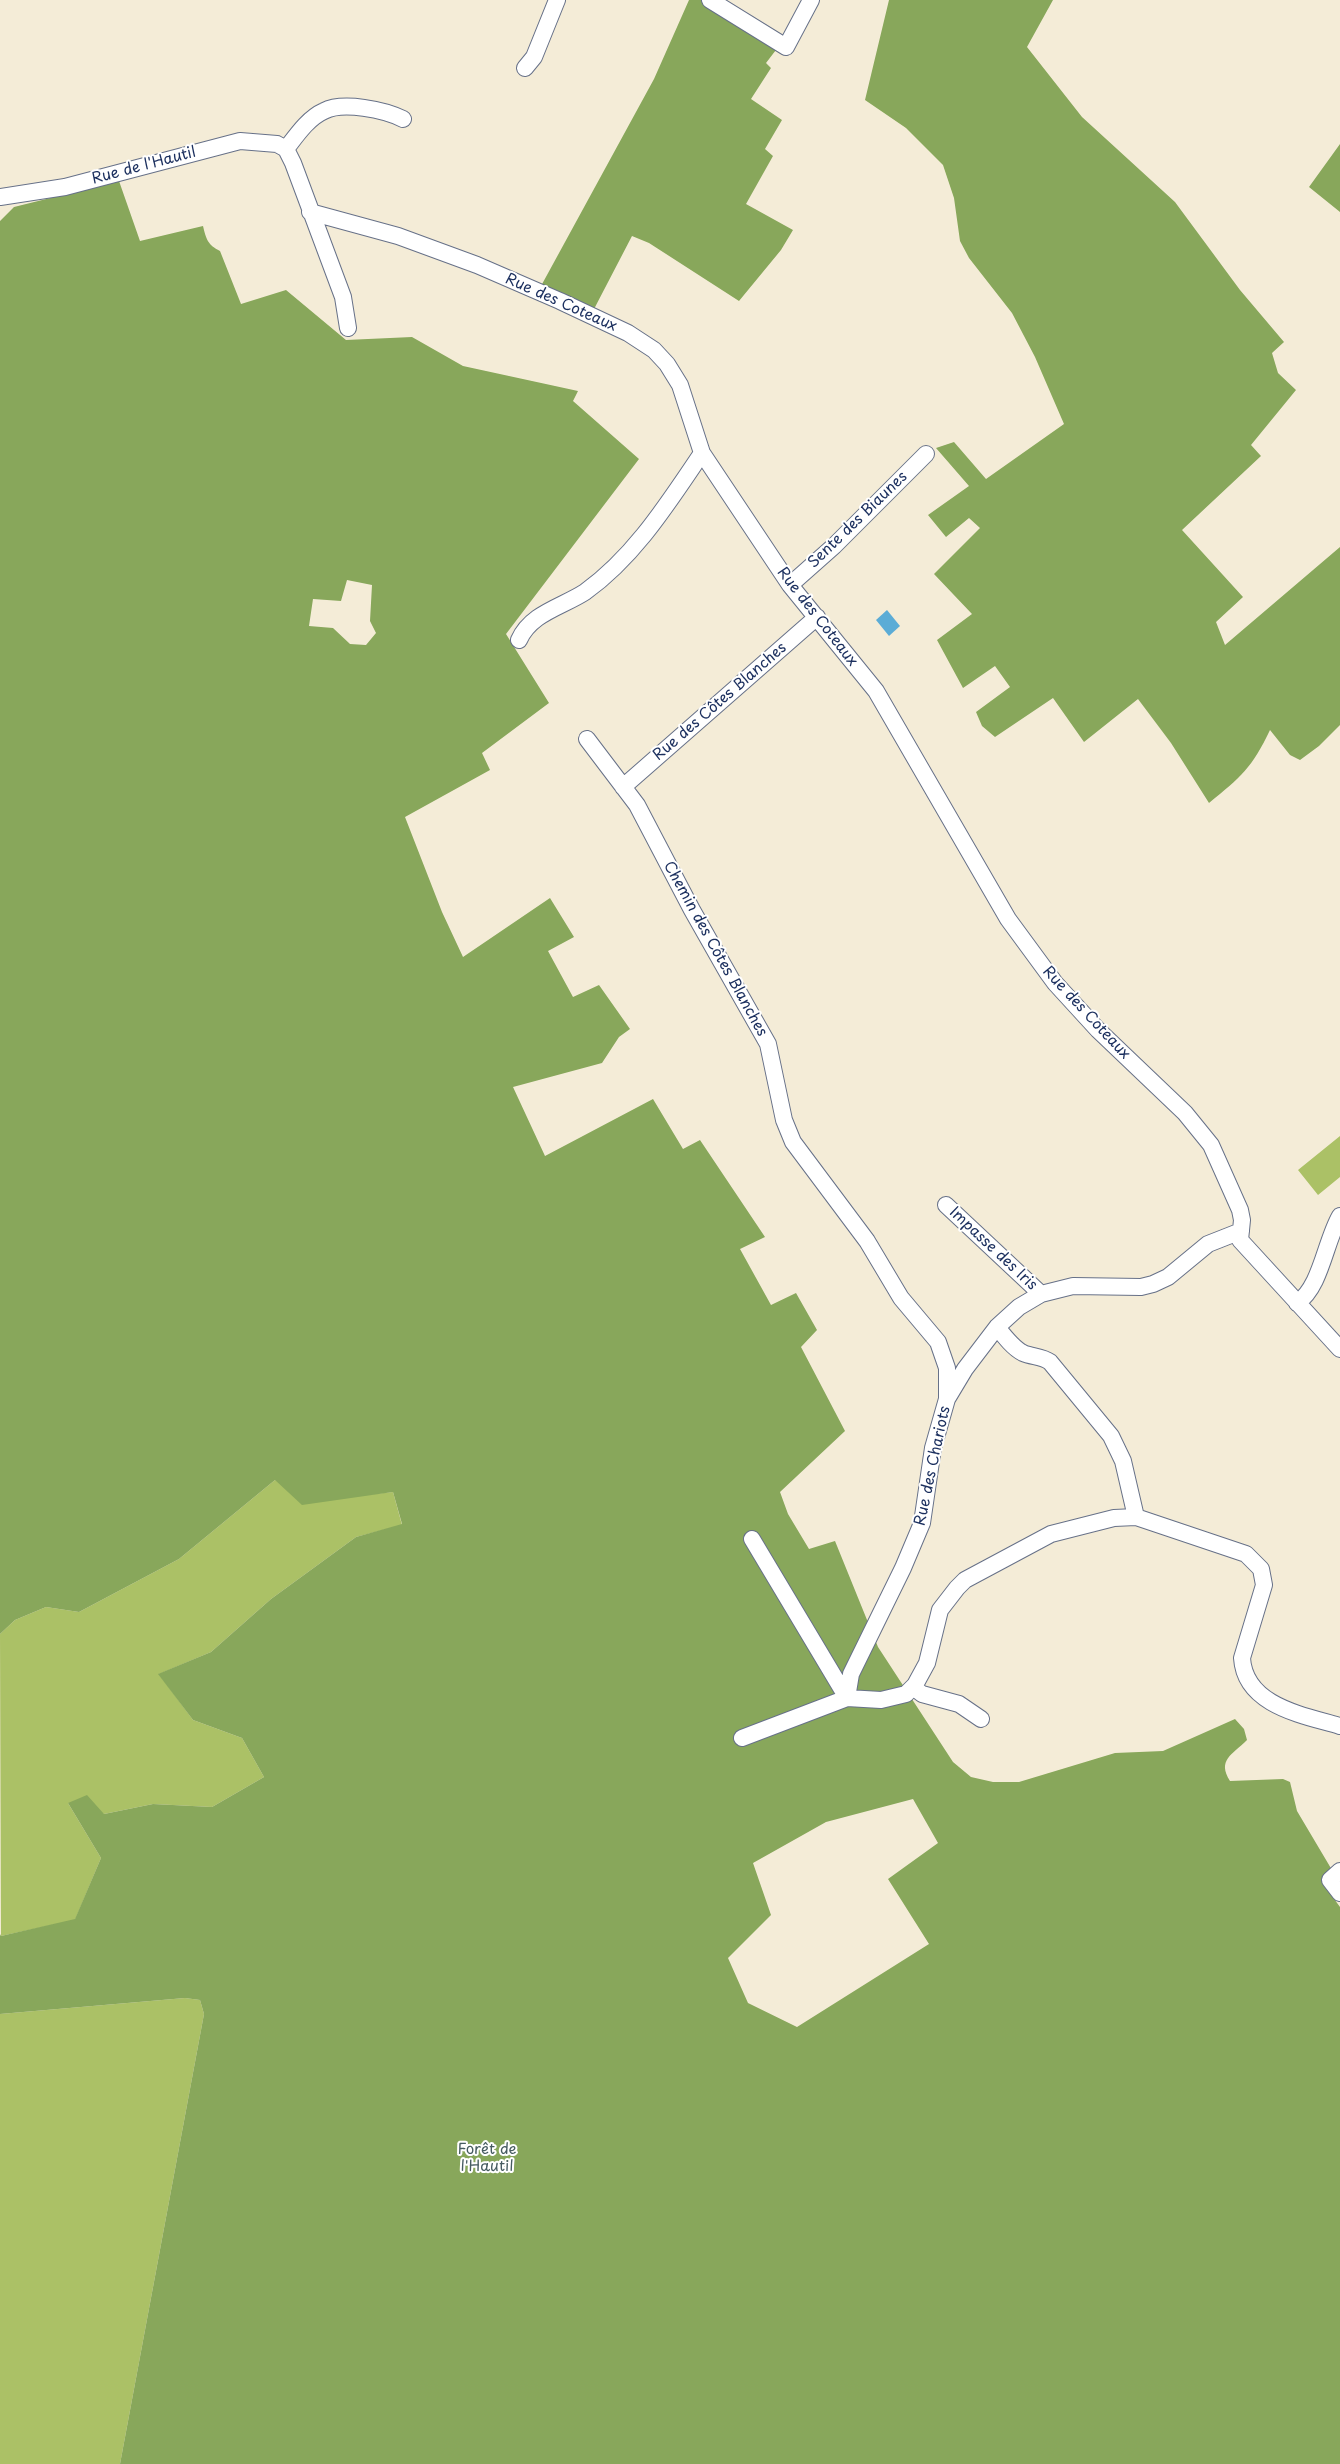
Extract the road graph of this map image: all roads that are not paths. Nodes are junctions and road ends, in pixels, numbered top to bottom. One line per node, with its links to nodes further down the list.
1 (557, 0): 4 (street)
2 (710, 0): 3 (street)
3 (812, 0)
4 (525, 68)
5 (403, 119): 6 (street)
6 (286, 149): 7 (street, Rue de l'Hautil); 8 (street)
7 (0, 197)
8 (310, 212): 9 (street); 10 (street, Rue des Coteaux)
9 (348, 328)
10 (702, 452): 12 (street, Rue des Coteaux); 14 (street)
11 (926, 454): 12 (street, Sente des Biaunes)
12 (790, 585): 13 (street, Rue des Coteaux)
13 (817, 616): 16 (street, Rue des Côtes Blanches); 19 (street, Rue des Coteaux)
14 (519, 640)
15 (587, 740): 16 (street, Chemin des Côtes Blanches)
16 (623, 787): 24 (street, Chemin des Côtes Blanches)
17 (946, 1205): 20 (street, Impasse des Iris)
18 (1340, 1216): 21 (street)
19 (1242, 1231): 20 (street, Rue des Chariots); 21 (street, Rue des Coteaux)
20 (1040, 1294): 22 (street, Rue des Chariots)
21 (1297, 1303): 23 (street)
22 (997, 1327): 24 (street, Rue des Chariots); 25 (street)
23 (1340, 1349)
24 (947, 1399): 28 (street, Rue des Chariots)
25 (1136, 1517): 27 (street); 30 (street)
26 (752, 1539): 28 (street)
27 (913, 1687): 28 (street); 29 (street)
28 (847, 1698): 31 (street)
29 (981, 1719)
30 (1340, 1726)
31 (742, 1738)

